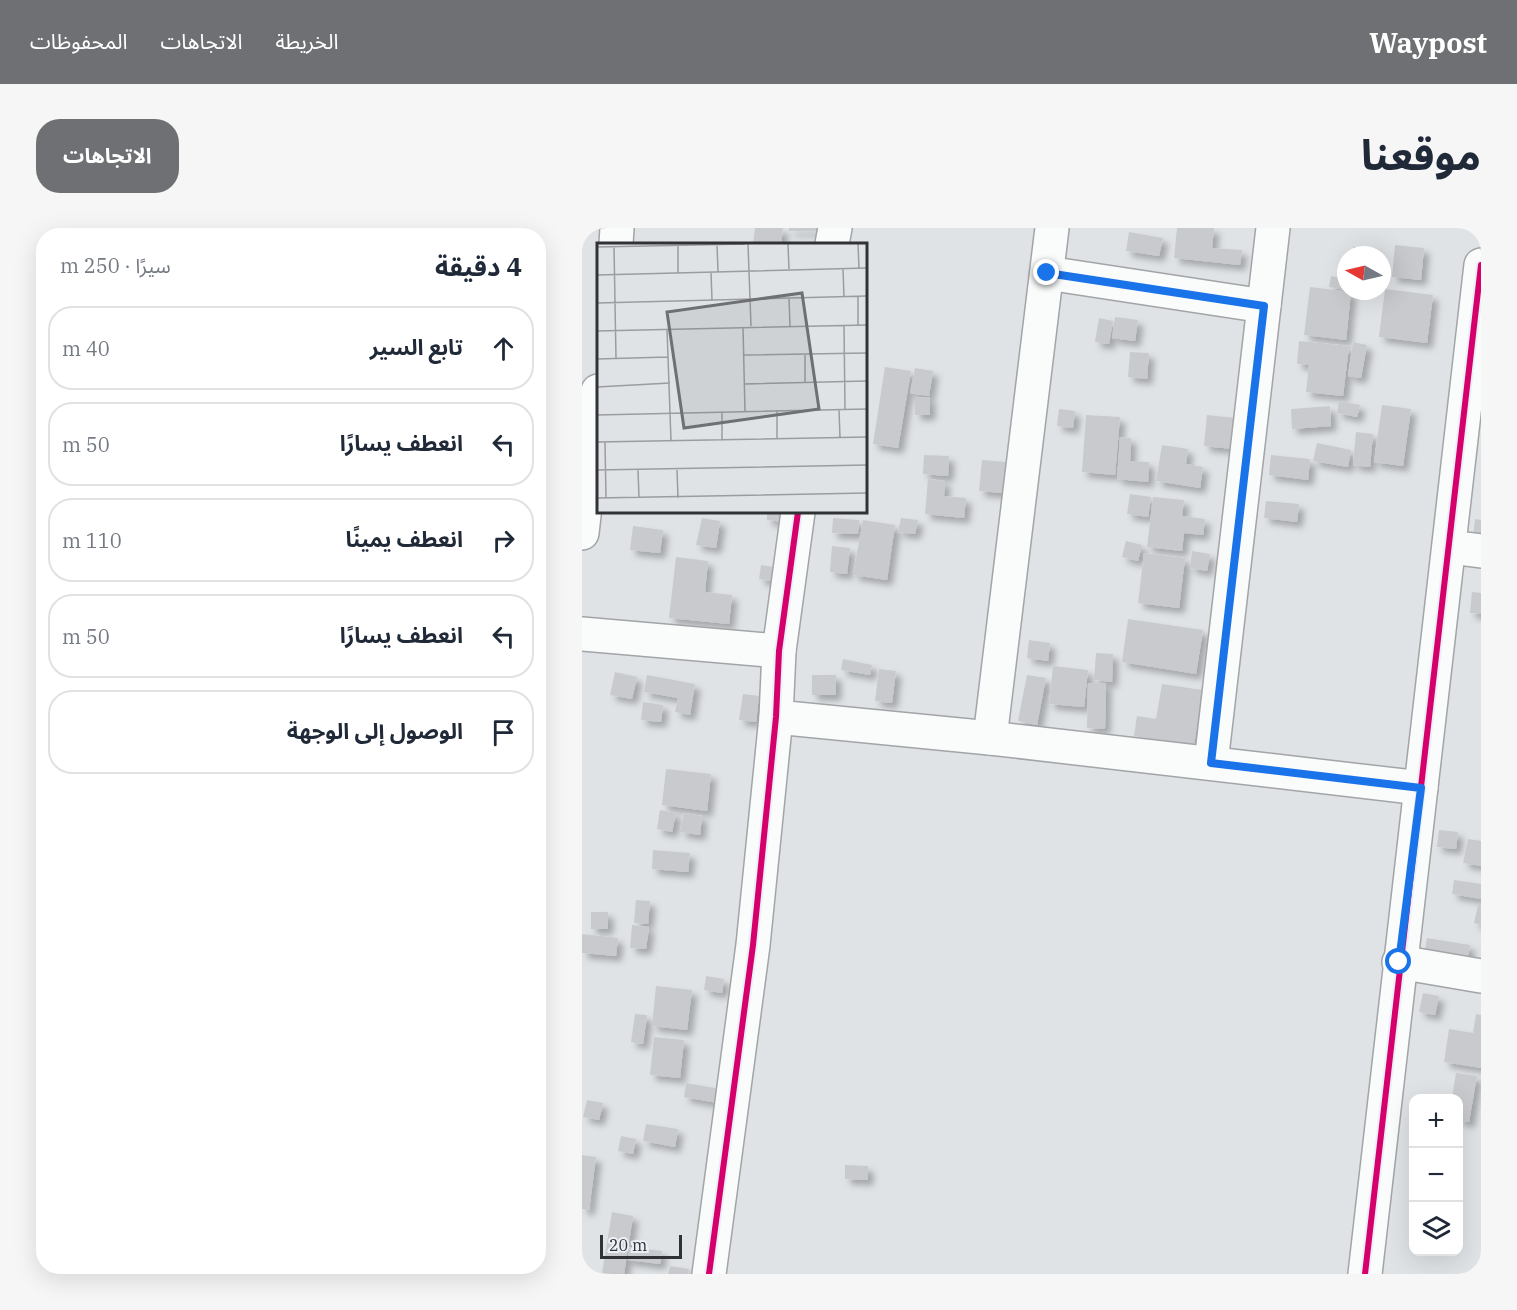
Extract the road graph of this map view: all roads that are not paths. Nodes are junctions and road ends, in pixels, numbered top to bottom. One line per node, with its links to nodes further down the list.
1 (617, 228): 5 (street)
2 (835, 228): 6 (street)
3 (1053, 228): 8 (street)
4 (1273, 228): 9 (street)
5 (616, 243)
6 (832, 243)
7 (1481, 265): 13 (street)
8 (1047, 273): 9 (street); 18 (street)
9 (1264, 306): 19 (street)
10 (597, 400): 12 (street)
11 (798, 513): 16 (street)
12 (582, 533)
13 (1449, 547): 14 (street); 20 (street)
14 (1481, 551)
15 (582, 634): 16 (street)
16 (779, 651): 17 (street)
17 (776, 717): 18 (street); 23 (street)
18 (990, 738): 19 (street)
19 (1211, 763): 20 (street)
20 (1421, 788): 21 (street)
21 (1399, 962): 22 (street); 24 (street)
22 (1481, 976)
23 (709, 1274)
24 (1365, 1274)

